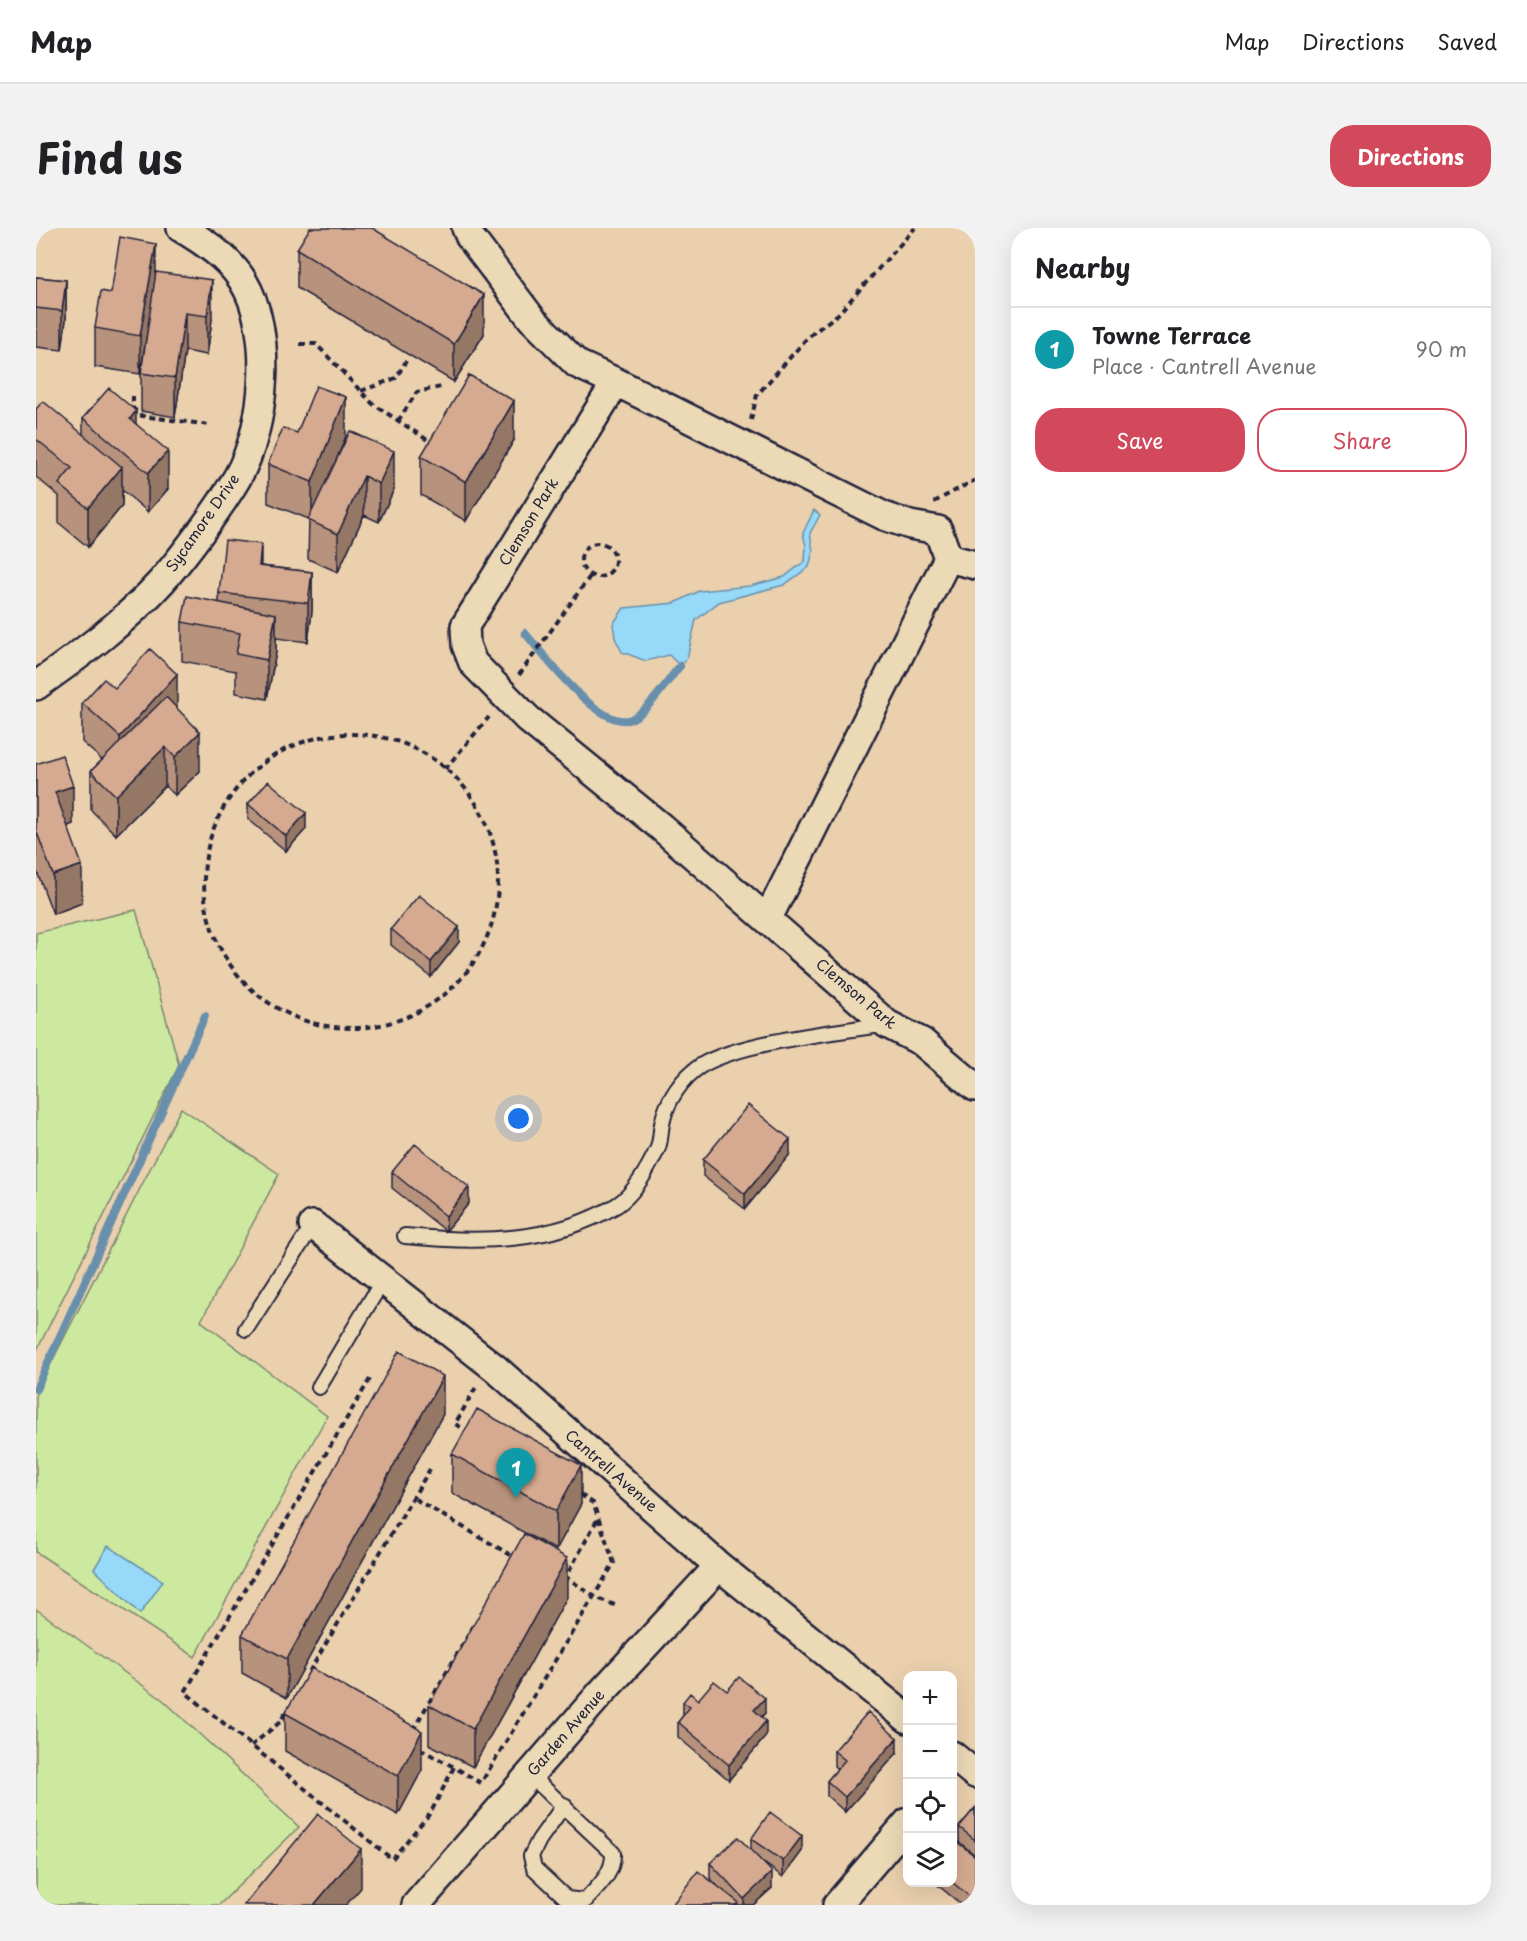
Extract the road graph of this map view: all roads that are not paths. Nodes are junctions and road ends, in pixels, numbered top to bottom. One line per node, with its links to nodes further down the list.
1 (181, 228): 6 (street, Sycamore Drive)
2 (466, 228): 3 (street)
3 (616, 382): 4 (street); 7 (street, Clemson Park)
4 (948, 558): 5 (street); 7 (street)
5 (975, 565)
6 (36, 686)
7 (768, 918): 8 (street, Clemson Park)
8 (887, 1024): 9 (street, Clemson Park); 11 (lane)
9 (975, 1087)
10 (313, 1225): 12 (street, Cantrell Avenue); 13 (lane)
11 (405, 1236)
12 (383, 1280): 14 (lane); 15 (street, Cantrell Avenue)
13 (246, 1329)
14 (319, 1387)
15 (719, 1566): 16 (street, Cantrell Avenue); 17 (street, Garden Avenue)
16 (903, 1715)
17 (530, 1774): 18 (lane); 20 (street, Garden Avenue)
18 (564, 1805): 18 (lane)
19 (903, 1828): 21 (street)
20 (416, 1905)
21 (837, 1905)

